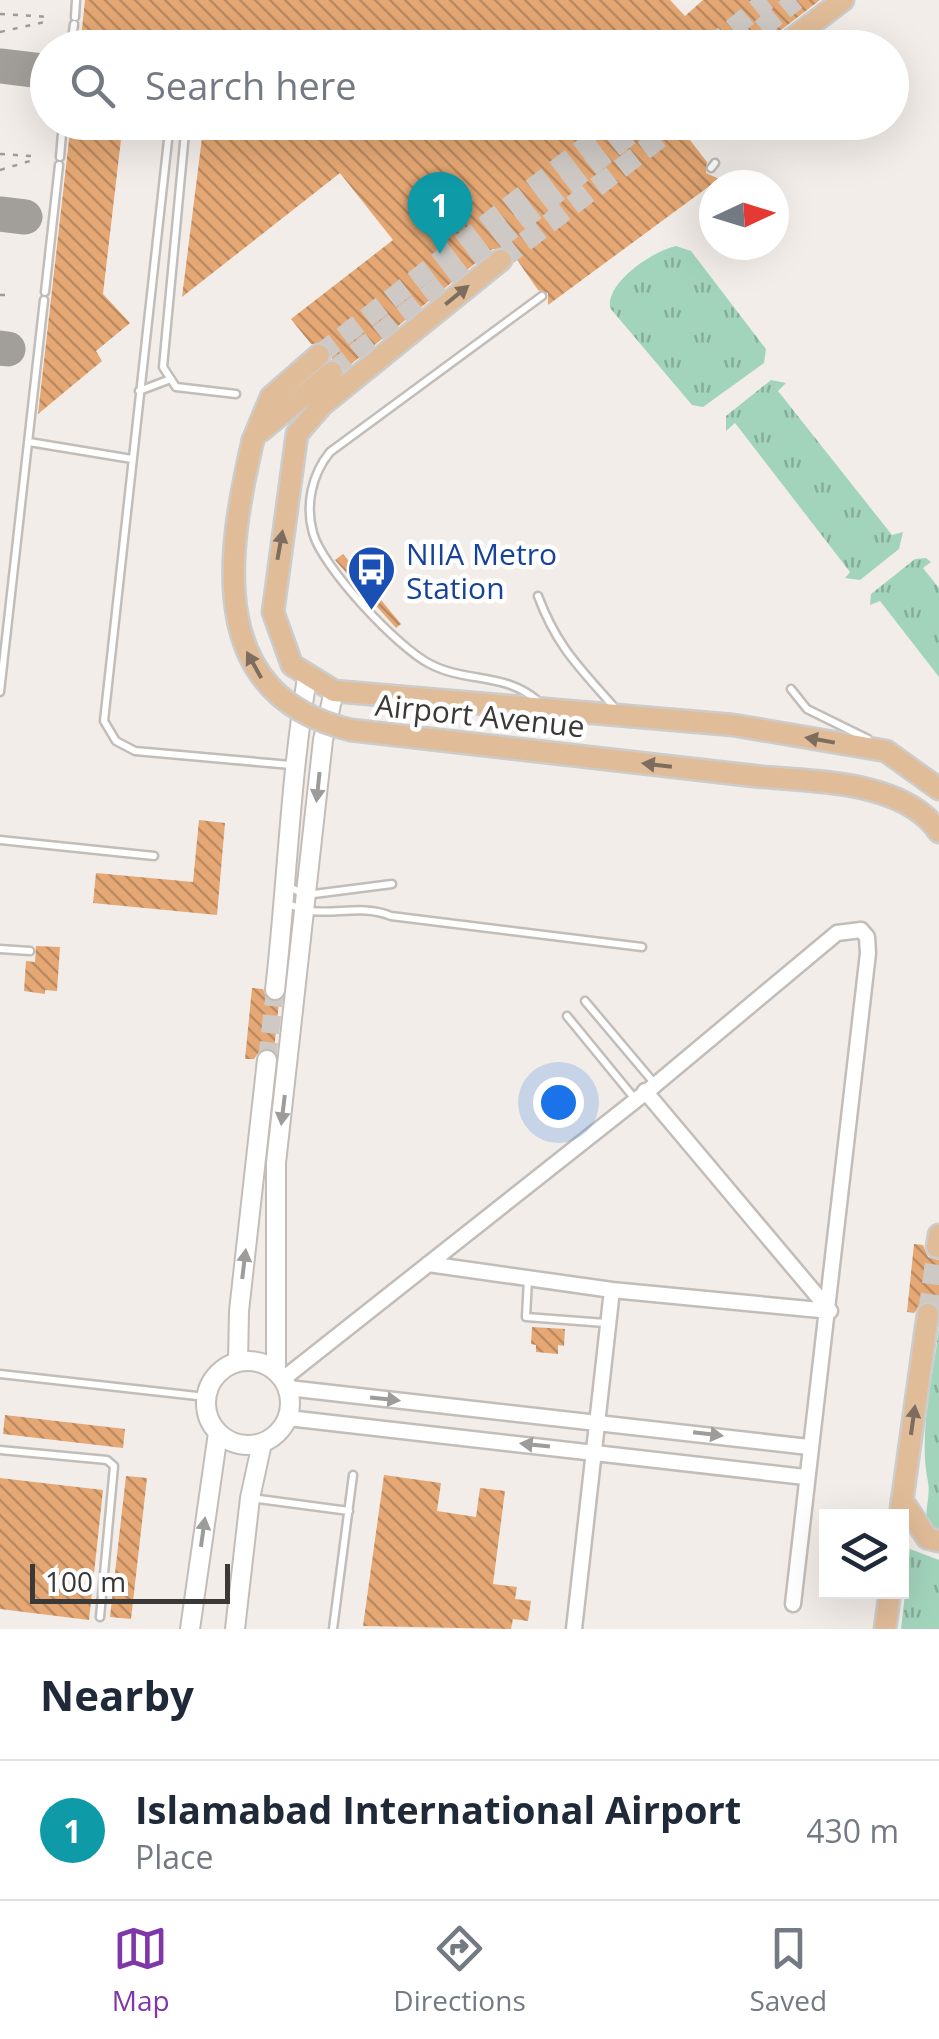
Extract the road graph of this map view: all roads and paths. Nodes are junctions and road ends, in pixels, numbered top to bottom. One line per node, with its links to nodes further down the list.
1 (76, 0): 4 (lane)
2 (842, 0): 5 (main road)
3 (0, 14): 6 (path)
4 (73, 30)
5 (803, 30)
6 (0, 32)
7 (61, 140): 20 (lane)
8 (168, 140): 18 (lane)
9 (184, 140): 17 (lane)
10 (0, 154): 11 (path)
11 (0, 170)
12 (501, 260): 24 (main road, one-way to 12)
13 (0, 295): 14 (path)
14 (8, 295)
15 (542, 296): 28 (lane)
16 (325, 363): 33 (main road, Airport Avenue, one-way to 16, bridge)
17 (168, 380): 18 (lane); 19 (lane)
18 (139, 391): 21 (lane)
19 (236, 394)
20 (29, 442): 21 (lane); 23 (lane)
21 (132, 459): 31 (lane)
22 (538, 596): 29 (lane)
23 (2, 663): 27 (lane)
24 (307, 678): 26 (main road); 31 (street)
25 (791, 688): 30 (lane)
26 (334, 691): 28 (main road, Airport Avenue); 38 (street, one-way to 38)
27 (0, 692)
28 (544, 706): 29 (main road, Airport Avenue)
29 (618, 712): 30 (main road, Airport Avenue, one-way to 29)
30 (886, 751): 32 (main road, Airport Avenue)
31 (292, 765): 37 (street)
32 (939, 789)
33 (939, 832)
34 (0, 840): 35 (lane)
35 (154, 856)
36 (392, 884): 38 (lane)
37 (285, 893): 38 (lane); 38 (lane); 42 (street)
38 (305, 904): 39 (lane); 42 (street)
39 (642, 947)
40 (0, 949): 41 (lane)
41 (30, 951)
42 (298, 976): 55 (street, one-way to 55)
43 (586, 1001): 46 (lane)
44 (567, 1016): 46 (lane)
45 (268, 1060): 53 (street, one-way to 45)
46 (645, 1092): 47 (street); 50 (street); 50 (street)
47 (428, 1264): 48 (street); 55 (street)
48 (528, 1278): 49 (street); 52 (lane)
49 (612, 1290): 50 (street); 52 (street)
50 (830, 1312): 61 (street)
51 (928, 1314): 67 (main road, one-way to 51)
52 (608, 1323): 58 (street)
53 (238, 1362): 55 (street); 56 (street)
54 (0, 1374): 56 (lane)
55 (282, 1379): 57 (street); 58 (street, one-way to 58)
56 (206, 1398): 59 (street)
57 (288, 1418): 60 (street); 63 (street, one-way to 57)
58 (597, 1421): 61 (street, one-way to 61); 63 (street)
59 (218, 1433): 60 (street); 73 (street, one-way to 59)
60 (262, 1444): 66 (street)
61 (809, 1447): 65 (street)
62 (0, 1450): 72 (lane)
63 (593, 1452): 65 (street); 76 (street)
64 (353, 1475): 68 (lane)
65 (805, 1477): 71 (street)
66 (250, 1498): 68 (lane); 74 (street)
67 (901, 1508): 69 (main road)
68 (349, 1511): 75 (lane)
69 (939, 1541)
70 (889, 1599): 77 (main road)
71 (793, 1604)
72 (100, 1616)
73 (190, 1629)
74 (235, 1629)
75 (334, 1629)
76 (574, 1629)
77 (885, 1629)

